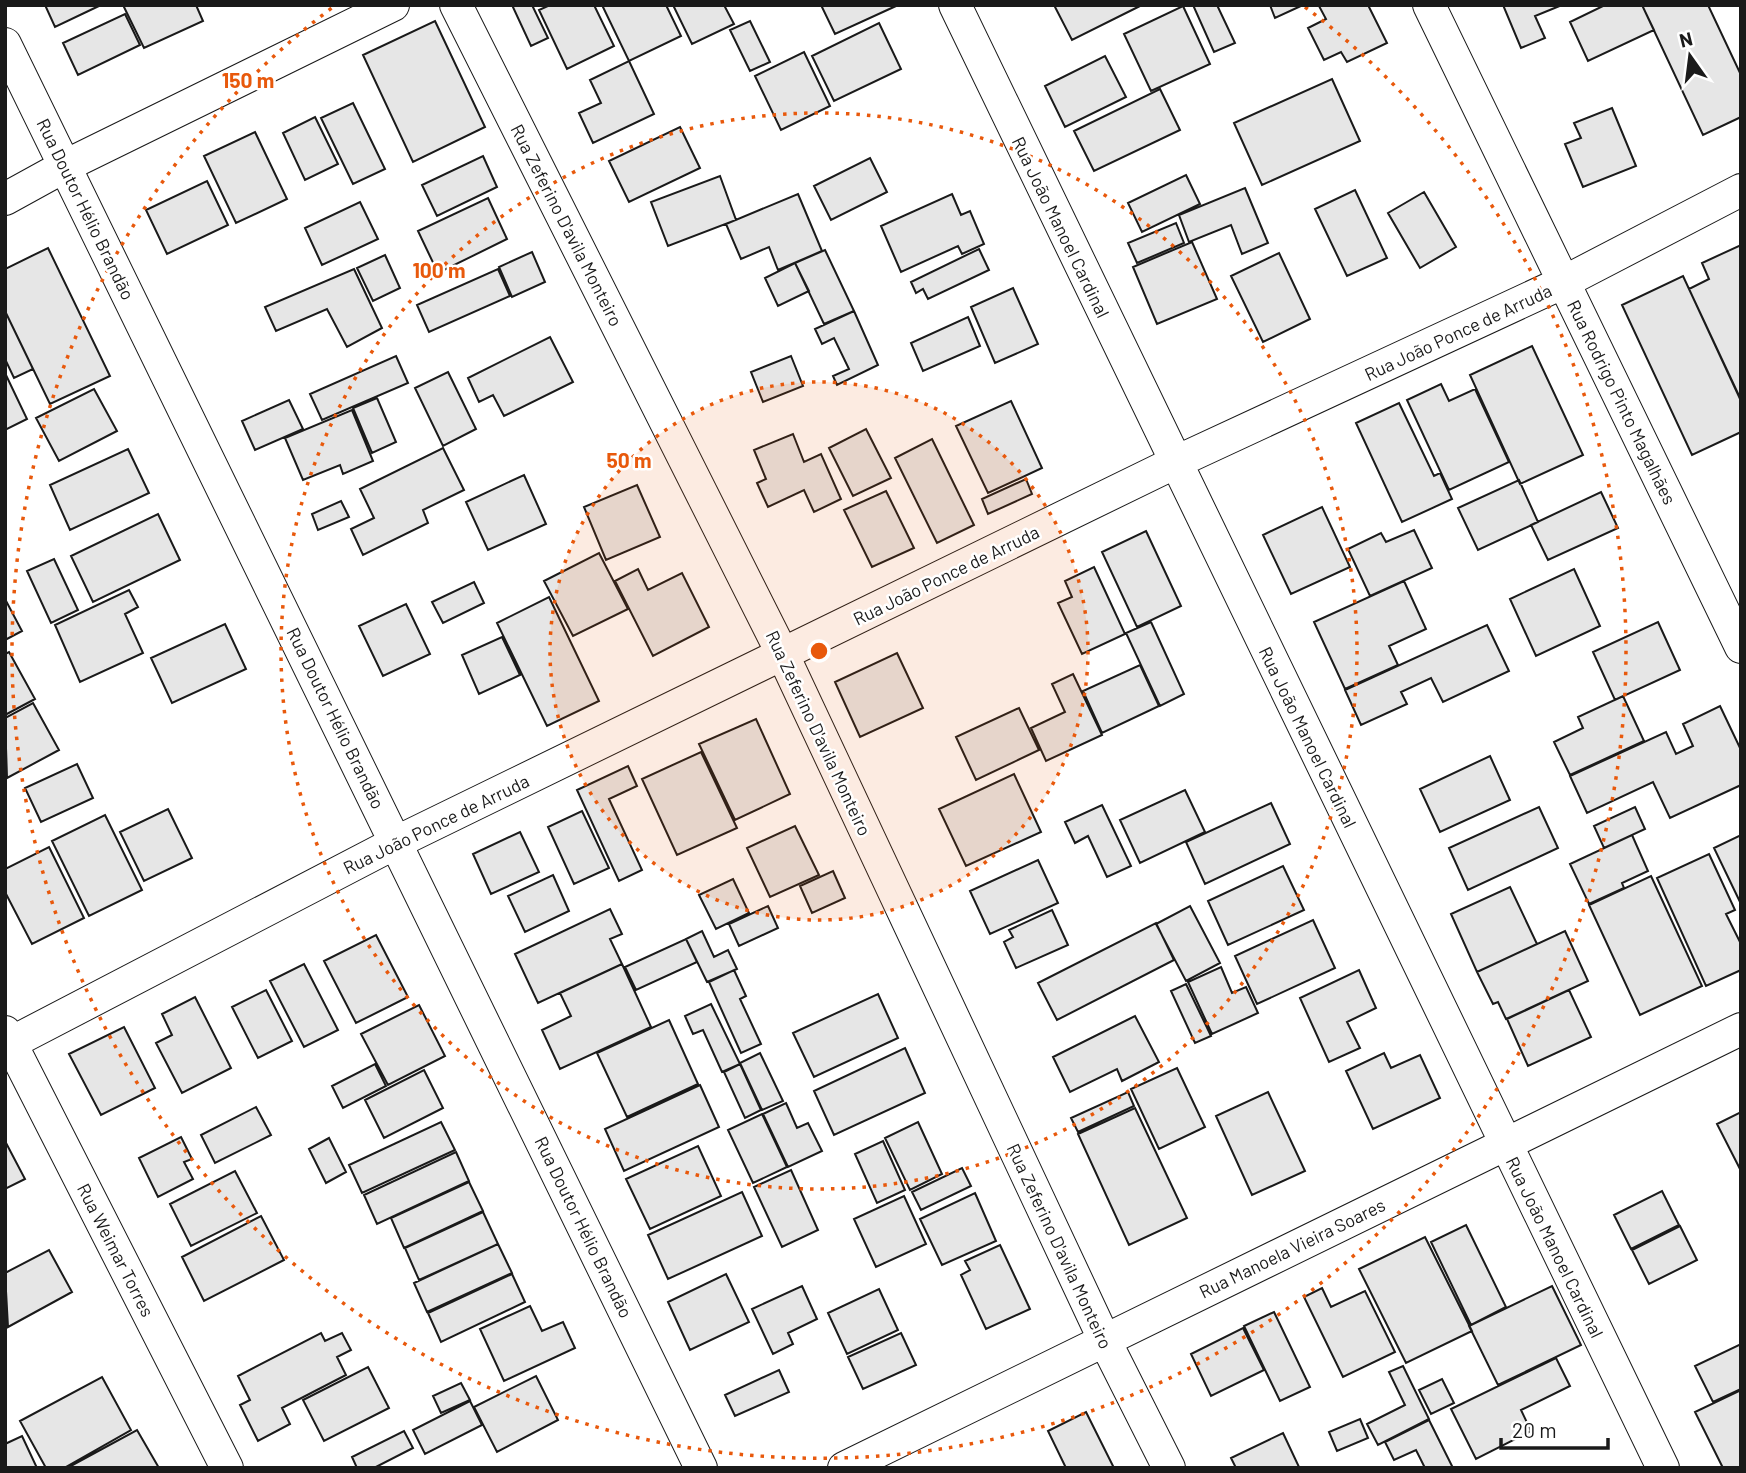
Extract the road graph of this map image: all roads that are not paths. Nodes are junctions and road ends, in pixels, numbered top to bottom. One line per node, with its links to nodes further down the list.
1 (393, 5): 6 (street)
2 (456, 5): 12 (street, Rua Zeferino D'avila Monteiro)
3 (955, 5): 10 (street, Rua João Manoel Cardinal)
4 (1429, 5): 9 (street, Rua Rodrigo Pinto Magalhães)
5 (5, 44): 6 (street, Rua Doutor Hélio Brandão)
6 (65, 166): 8 (street); 13 (street, Rua Doutor Hélio Brandão)
7 (1741, 190): 9 (street, Rua João Ponce de Arruda)
8 (5, 199)
9 (1564, 282): 10 (street, Rua João Ponce de Arruda); 11 (street, Rua Rodrigo Pinto Magalhães)
10 (1174, 463): 12 (street, Rua João Ponce de Arruda); 16 (street, Rua João Manoel Cardinal)
11 (1741, 647)
12 (783, 654): 13 (street, Rua João Ponce de Arruda); 17 (street, Rua Zeferino D'avila Monteiro)
13 (397, 842): 15 (street, Rua João Ponce de Arruda); 19 (street, Rua Doutor Hélio Brandão)
14 (1741, 1029): 16 (street, Rua Manoela Vieira Soares)
15 (7, 1040): 18 (street, Rua Weimar Torres)
16 (1505, 1146): 17 (street, Rua Manoela Vieira Soares); 22 (street, Rua João Manoel Cardinal)
17 (1104, 1339): 20 (street, Rua Manoela Vieira Soares); 21 (street, Rua Zeferino D'avila Monteiro)
18 (227, 1468)
19 (701, 1468)
20 (844, 1468)
21 (1168, 1468)
22 (1663, 1468)

